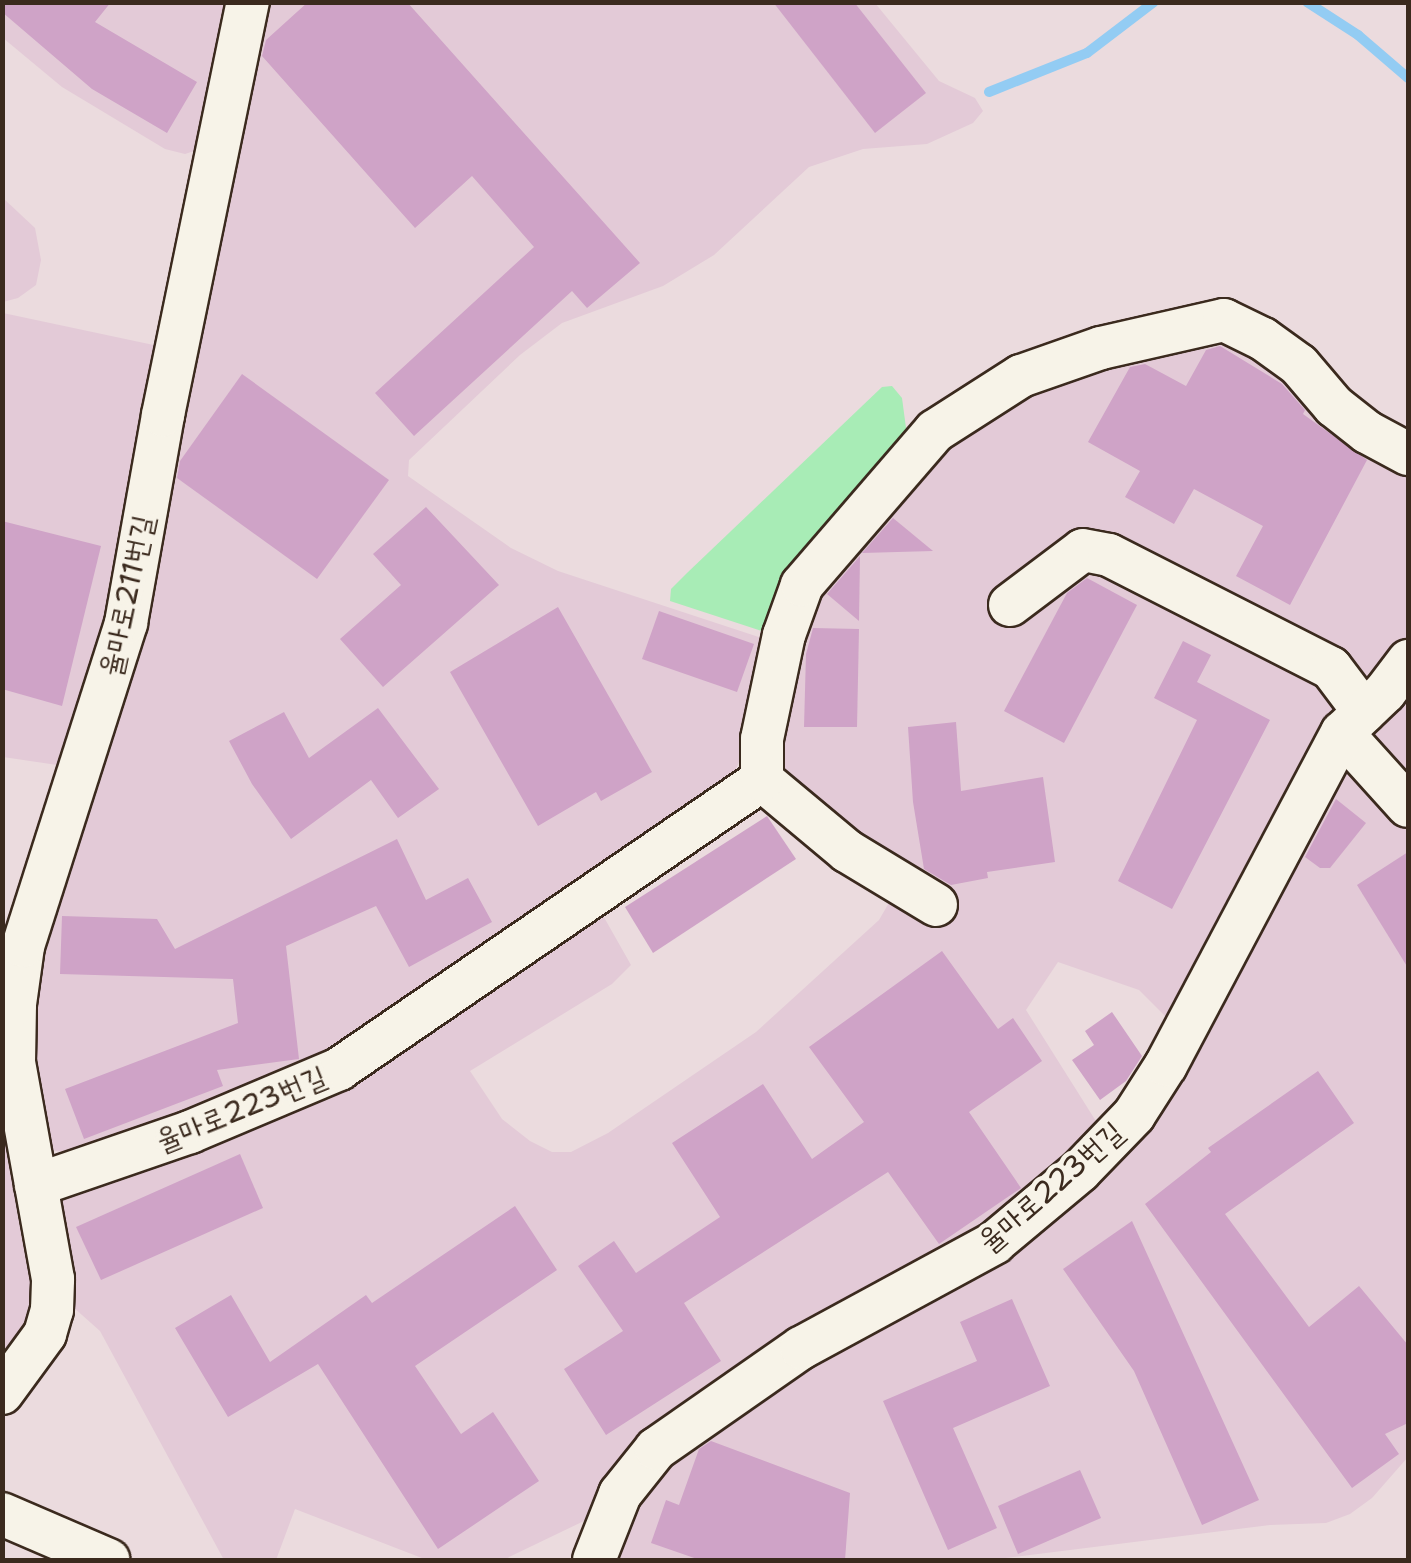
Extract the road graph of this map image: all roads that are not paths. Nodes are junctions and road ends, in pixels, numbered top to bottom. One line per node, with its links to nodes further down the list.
1 (248, 2): 9 (street, 율마로211번길)
2 (1408, 454): 6 (street)
3 (1010, 605): 5 (street)
4 (1408, 661): 5 (street, 율마로223번길)
5 (1353, 722): 7 (street); 13 (street, 율마로223번길)
6 (762, 780): 8 (street); 9 (street, 율마로223번길)
7 (1408, 806)
8 (936, 904)
9 (36, 1184): 10 (street, 율마로211번길)
10 (2, 1393)
11 (2, 1514): 12 (street)
12 (109, 1560)
13 (594, 1560)

